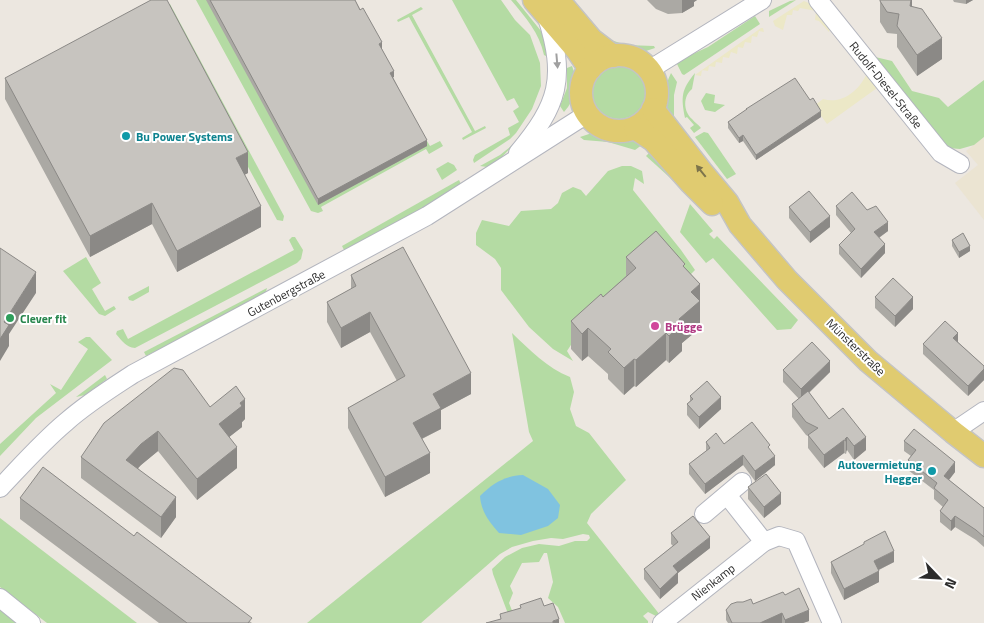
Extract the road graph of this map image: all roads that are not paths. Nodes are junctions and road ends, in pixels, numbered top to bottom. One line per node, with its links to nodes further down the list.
1 (762, 0): 6 (street)
2 (818, 0): 10 (street, Rudolf-Diesel-Straße)
3 (546, 5): 4 (main road); 5 (main road); 11 (street, one-way to 11)
4 (613, 56): 5 (main road); 6 (main road)
5 (590, 69): 8 (main road)
6 (649, 70): 7 (main road)
7 (653, 109): 9 (main road); 12 (main road, Münsterstraße, one-way to 7)
8 (587, 114): 9 (main road); 11 (street, Gutenbergstraße)
9 (635, 128): 12 (main road, Münsterstraße)
10 (960, 164)
11 (508, 165): 17 (street, Gutenbergstraße)
12 (740, 225): 14 (main road, Münsterstraße)
13 (984, 411): 14 (street)
14 (953, 432): 15 (main road, Münsterstraße)
15 (984, 456)
16 (742, 482): 18 (street)
17 (0, 488)
18 (726, 495): 19 (street); 20 (street)
19 (704, 514)
20 (764, 542): 23 (street, Nienkamp); 24 (street, Nienkamp)
21 (0, 598): 22 (street)
22 (32, 623)
23 (662, 623)
24 (832, 623)

